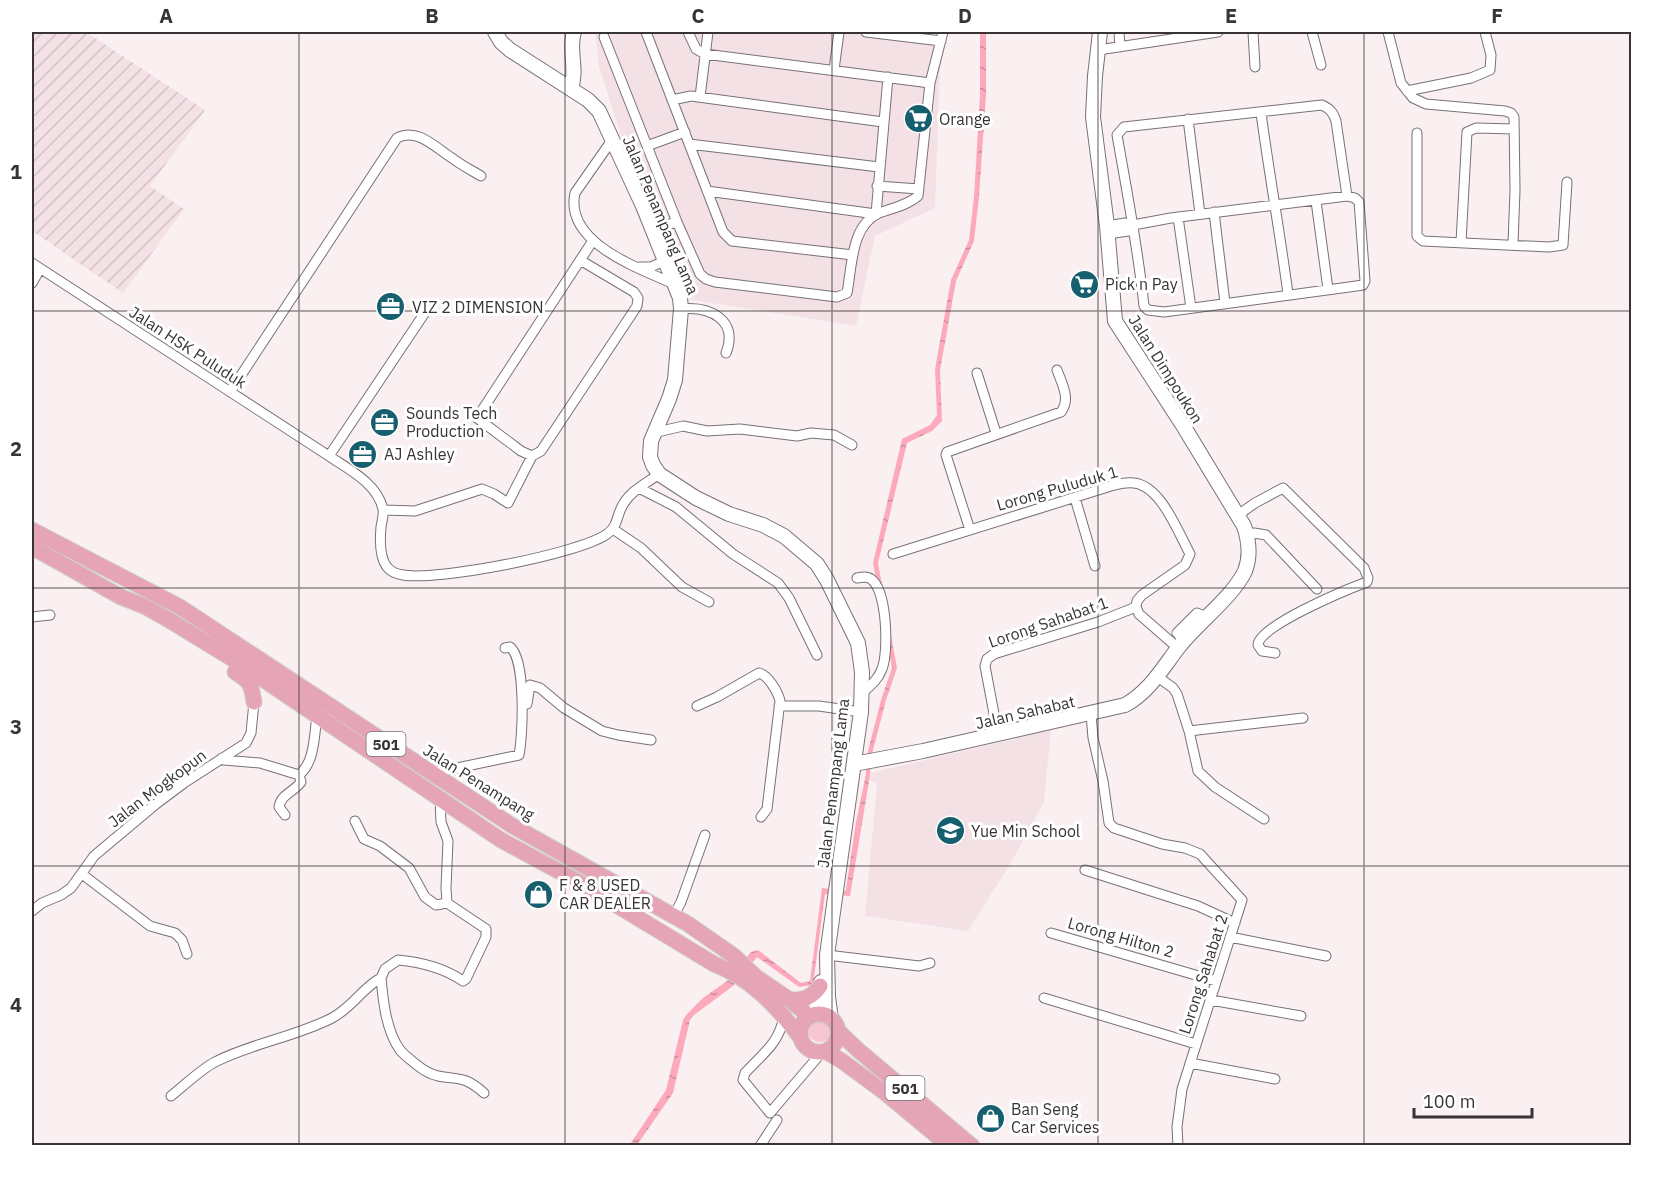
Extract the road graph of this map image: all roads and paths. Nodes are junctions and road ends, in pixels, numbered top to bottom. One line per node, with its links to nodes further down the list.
1 (495, 32): 25 (main road, Jalan Penampang Lama)
2 (574, 32): 25 (main road)
3 (646, 32): 28 (street)
4 (688, 32): 19 (street)
5 (708, 32): 19 (street)
6 (839, 32): 22 (street)
7 (866, 32): 15 (street)
8 (1100, 32): 18 (main road, Jalan Dimpoukon)
9 (1119, 32): 17 (street)
10 (1212, 32): 17 (street)
11 (1253, 32): 21 (street)
12 (1312, 32): 20 (street)
13 (1388, 32): 26 (street)
14 (1485, 32): 26 (street)
15 (942, 36): 24 (street)
16 (604, 37): 37 (street)
17 (1120, 47): 18 (street)
18 (1098, 50): 56 (main road, Jalan Dimpoukon)
19 (705, 54): 22 (street); 27 (street)
20 (1321, 65)
21 (1255, 67)
22 (834, 70): 23 (street)
23 (888, 77): 24 (street); 31 (street)
24 (930, 83): 44 (street)
25 (571, 88): 35 (main road, Jalan Penampang Lama)
26 (1407, 91): 32 (street)
27 (700, 97): 28 (street); 31 (street)
28 (672, 100): 33 (street)
29 (1261, 112): 30 (street); 46 (street); 48 (street)
30 (1188, 119): 51 (street); 54 (street)
31 (883, 122): 40 (street)
32 (1514, 129): 58 (street); 59 (street)
33 (685, 132): 36 (street); 37 (street)
34 (1417, 133): 58 (street)
35 (612, 140): 38 (main road, Jalan Penampang Lama); 39 (street)
36 (689, 144): 40 (street); 45 (street)
37 (648, 146): 53 (street)
38 (619, 156): 39 (street); 55 (main road, Jalan Penampang Lama)
39 (596, 166): 57 (street)
40 (879, 166): 43 (street)
41 (481, 176): 77 (street)
42 (1567, 182): 59 (street)
43 (877, 186): 44 (street); 50 (street)
44 (919, 189): 50 (street)
45 (707, 191): 50 (street); 60 (street)
46 (1347, 196): 47 (street); 68 (street)
47 (1316, 201): 48 (street); 68 (street)
48 (1274, 205): 49 (street); 69 (street)
49 (1214, 212): 51 (street); 70 (street)
50 (876, 214): 60 (street)
51 (1200, 214): 52 (street)
52 (1178, 217): 54 (street); 72 (street)
53 (677, 222): 55 (street); 60 (street)
54 (1133, 225): 56 (street); 72 (street)
55 (652, 229): 62 (main road, Jalan Penampang Lama)
56 (1107, 230): 87 (main road, Jalan Dimpoukon)
57 (592, 242): 61 (street); 64 (street)
58 (1461, 242): 59 (street)
59 (1513, 244)
60 (853, 255)
61 (580, 260): 82 (street); 82 (street)
62 (664, 261): 64 (street); 67 (main road, Jalan Penampang Lama)
63 (32, 263): 65 (street, Jalan HSK Puluduk)
64 (637, 267): 67 (street)
65 (40, 270): 66 (street); 77 (street, Jalan HSK Puluduk)
66 (32, 283)
67 (674, 284): 73 (main road, Jalan Penampang Lama)
68 (1328, 289): 69 (street)
69 (1288, 294): 70 (street)
70 (1225, 303): 72 (street)
71 (429, 305): 81 (street)
72 (1191, 308)
73 (681, 309): 74 (street); 78 (main road, Jalan Penampang Lama)
74 (726, 353)
75 (1057, 370): 79 (street)
76 (977, 373): 79 (street)
77 (230, 392): 81 (street, Jalan HSK Puluduk)
78 (653, 433): 80 (street); 83 (main road, Jalan Penampang Lama)
79 (996, 433): 90 (street)
80 (852, 445)
81 (329, 456): 86 (street, Jalan HSK Puluduk)
82 (532, 456): 86 (street)
83 (659, 474): 84 (street); 109 (main road, Jalan Penampang Lama)
84 (639, 488): 89 (street); 107 (street)
85 (1075, 498): 90 (street, Lorong Puluduk 1); 94 (street); 101 (street, Lorong Puluduk 1)
86 (384, 510): 89 (street)
87 (1238, 516): 91 (main road, Jalan Dimpoukon); 106 (street)
88 (32, 530): 96 (main road, Jalan Penampang / 501)
89 (613, 530): 99 (street)
90 (970, 530): 93 (street, Lorong Puluduk 1)
91 (1248, 538): 97 (street); 104 (main road)
92 (32, 547): 98 (main road, Jalan Penampang / 501)
93 (893, 554)
94 (1095, 566)
95 (857, 578): 109 (street)
96 (134, 584): 100 (main road); 124 (main road, Jalan Penampang / 501)
97 (1317, 589)
98 (121, 597): 100 (main road, Jalan Penampang / 501); 111 (main road)
99 (709, 602)
100 (144, 606): 110 (main road, Jalan Penampang / 501)
101 (1136, 607): 104 (street); 119 (street, Lorong Sahabat 1)
102 (50, 615): 103 (street)
103 (32, 617)
104 (1181, 644): 108 (main road, Jalan Sahabat)
105 (505, 648): 121 (street)
106 (1275, 653)
107 (817, 655)
108 (1158, 677): 115 (main road, Jalan Sahabat); 118 (street)
109 (861, 694): 114 (main road, Jalan Penampang Lama)
110 (292, 699): 111 (main road); 116 (main road, Jalan Penampang / 501)
111 (254, 702): 122 (street)
112 (697, 706): 113 (street)
113 (779, 706): 114 (street); 128 (street)
114 (861, 712): 123 (main road, Jalan Penampang Lama)
115 (1091, 714): 119 (main road, Jalan Sahabat); 137 (street, Lorong Sahabat 2)
116 (317, 716): 125 (street); 126 (main road, Jalan Penampang / 501)
117 (1303, 718): 118 (street)
118 (1189, 731): 129 (street)
119 (998, 735): 123 (main road, Jalan Sahabat)
120 (651, 740): 121 (street)
121 (521, 747): 124 (street)
122 (222, 758): 125 (street, Jalan Mogkopun); 133 (street, Jalan Mogkopun)
123 (854, 764): 142 (main road, Jalan Penampang Lama)
124 (431, 774): 136 (main road, Jalan Penampang / 501)
125 (299, 775): 127 (street)
126 (440, 798): 134 (street); 144 (main road, Jalan Penampang / 501)
127 (285, 815)
128 (761, 817)
129 (1264, 819)
130 (355, 821): 134 (street)
131 (705, 836): 136 (street)
132 (1085, 870): 137 (street)
133 (82, 874): 135 (street, Jalan Mogkopun); 140 (street)
134 (447, 903): 145 (street)
135 (32, 911)
136 (674, 915): 144 (main road, Jalan Penampang / 501)
137 (1235, 923): 139 (street, Lorong Sahabat 2)
138 (1051, 933): 147 (street, Lorong Hilton 2)
139 (1230, 937): 141 (street); 147 (street, Lorong Sahabat 2)
140 (187, 954)
141 (1326, 956)
142 (827, 959): 143 (street); 148 (main road, Jalan Penampang Lama); 155 (main road, Jalan Penampang Lama)
143 (930, 963)
144 (735, 965): 146 (main road, Jalan Penampang / 501)
145 (381, 978): 161 (street); 162 (street)
146 (751, 979): 150 (main road, Jalan Penampang / 501); 154 (main road, Jalan Penampang / 501)
147 (1216, 981): 151 (street, Lorong Sahabat 2)
148 (820, 986): 150 (main road); 152 (main road, Jalan Penampang Lama)
149 (1044, 998): 157 (street)
150 (790, 1000): 152 (main road, Jalan Penampang / 501)
151 (1211, 1000): 153 (street); 157 (street, Lorong Sahabat 2)
152 (812, 1016): 155 (main road); 156 (main road)
153 (1301, 1016)
154 (784, 1017): 156 (main road, Jalan Penampang / 501); 163 (street)
155 (835, 1025): 158 (main road); 166 (main road, 501)
156 (801, 1038): 158 (main road)
157 (1196, 1044): 159 (street, Lorong Sahabat 2)
158 (824, 1051): 163 (street); 165 (main road, 501)
159 (1190, 1063): 160 (street); 167 (street, Lorong Sahabat 2)
160 (1275, 1078)
161 (484, 1092)
162 (171, 1096)
163 (774, 1116): 164 (street)
164 (760, 1146)
165 (949, 1146)
166 (972, 1146)
167 (1178, 1146)

